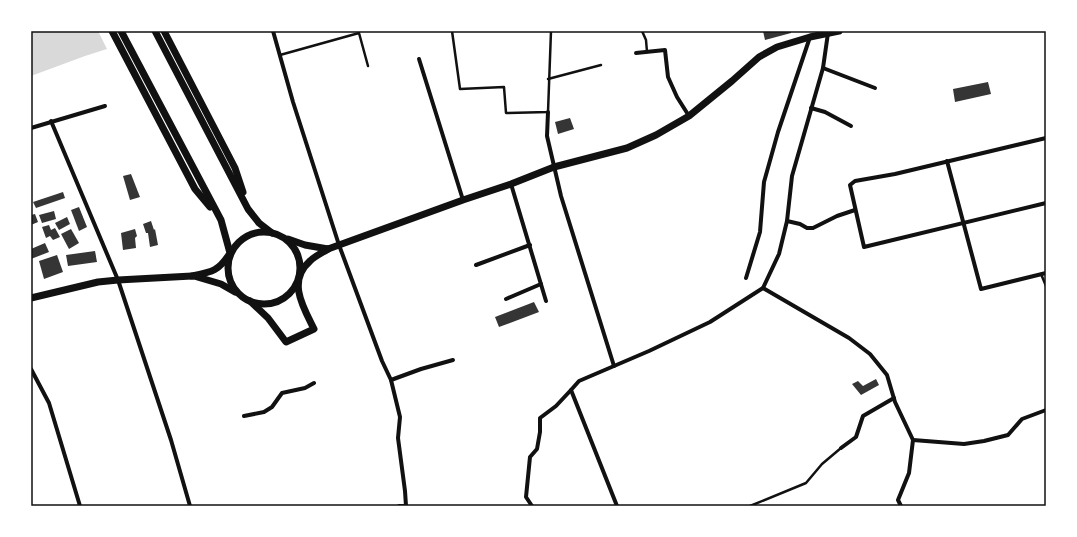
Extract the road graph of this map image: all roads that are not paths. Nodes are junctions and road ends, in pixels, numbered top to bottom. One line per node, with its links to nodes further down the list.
1 (112, 31): 24 (main road)
2 (121, 31): 24 (main road)
3 (155, 31): 35 (main road)
4 (164, 31): 35 (main road)
5 (274, 31): 14 (street)
6 (452, 31): 23 (lane)
7 (551, 31): 19 (lane)
8 (642, 31): 12 (lane)
9 (839, 31): 10 (main road)
10 (828, 33): 11 (main road); 18 (street)
11 (810, 36): 25 (main road); 48 (street)
12 (647, 52): 13 (street); 25 (street)
13 (636, 53)
14 (280, 55): 17 (lane); 41 (street)
15 (419, 59): 33 (street)
16 (601, 65): 19 (lane)
17 (368, 66)
18 (823, 68): 20 (street); 22 (street)
19 (548, 79): 23 (lane)
20 (875, 88)
21 (104, 106): 26 (street)
22 (812, 108): 27 (street); 37 (street)
23 (548, 112): 31 (street)
24 (160, 113): 44 (main road)
25 (689, 116): 31 (main road)
26 (51, 121): 28 (street); 49 (street)
27 (851, 126)
28 (31, 128)
29 (1046, 138): 30 (street)
30 (947, 161): 36 (street); 38 (street)
31 (554, 168): 32 (main road); 60 (street)
32 (512, 184): 33 (main road); 42 (street)
33 (463, 200): 41 (main road)
34 (1046, 203): 38 (street)
35 (248, 209): 39 (main road)
36 (855, 210): 37 (street); 38 (street)
37 (787, 221): 53 (street)
38 (964, 223): 46 (street)
39 (272, 233): 40 (main road); 44 (main road)
40 (283, 237): 43 (main road); 50 (main road)
41 (339, 245): 43 (main road); 62 (street)
42 (530, 245): 45 (street); 51 (street)
43 (328, 249): 50 (main road)
44 (230, 253): 47 (main road); 54 (main road)
45 (476, 265)
46 (1044, 273): 52 (lane)
47 (192, 276): 49 (main road); 54 (main road)
48 (746, 278)
49 (118, 280): 55 (main road); 71 (street)
50 (297, 281): 57 (main road); 57 (main road)
51 (541, 284): 56 (street); 58 (street)
52 (1046, 286)
53 (763, 288): 60 (street); 65 (street)
54 (240, 295): 57 (main road)
55 (31, 298)
56 (506, 298)
57 (249, 301)
58 (546, 301)
59 (453, 360): 62 (street)
60 (614, 366): 64 (street)
61 (31, 369): 70 (street)
62 (391, 380): 73 (street)
63 (314, 383): 67 (street)
64 (571, 390): 74 (street); 75 (street)
65 (894, 398): 68 (street); 69 (street)
66 (1046, 410): 68 (street)
67 (244, 416)
68 (913, 440): 77 (street)
69 (841, 448): 76 (lane)
70 (80, 506)
71 (190, 506)
72 (398, 506): 73 (street)
73 (406, 506)
74 (532, 506)
75 (617, 506)
76 (750, 506)
77 (901, 506)

